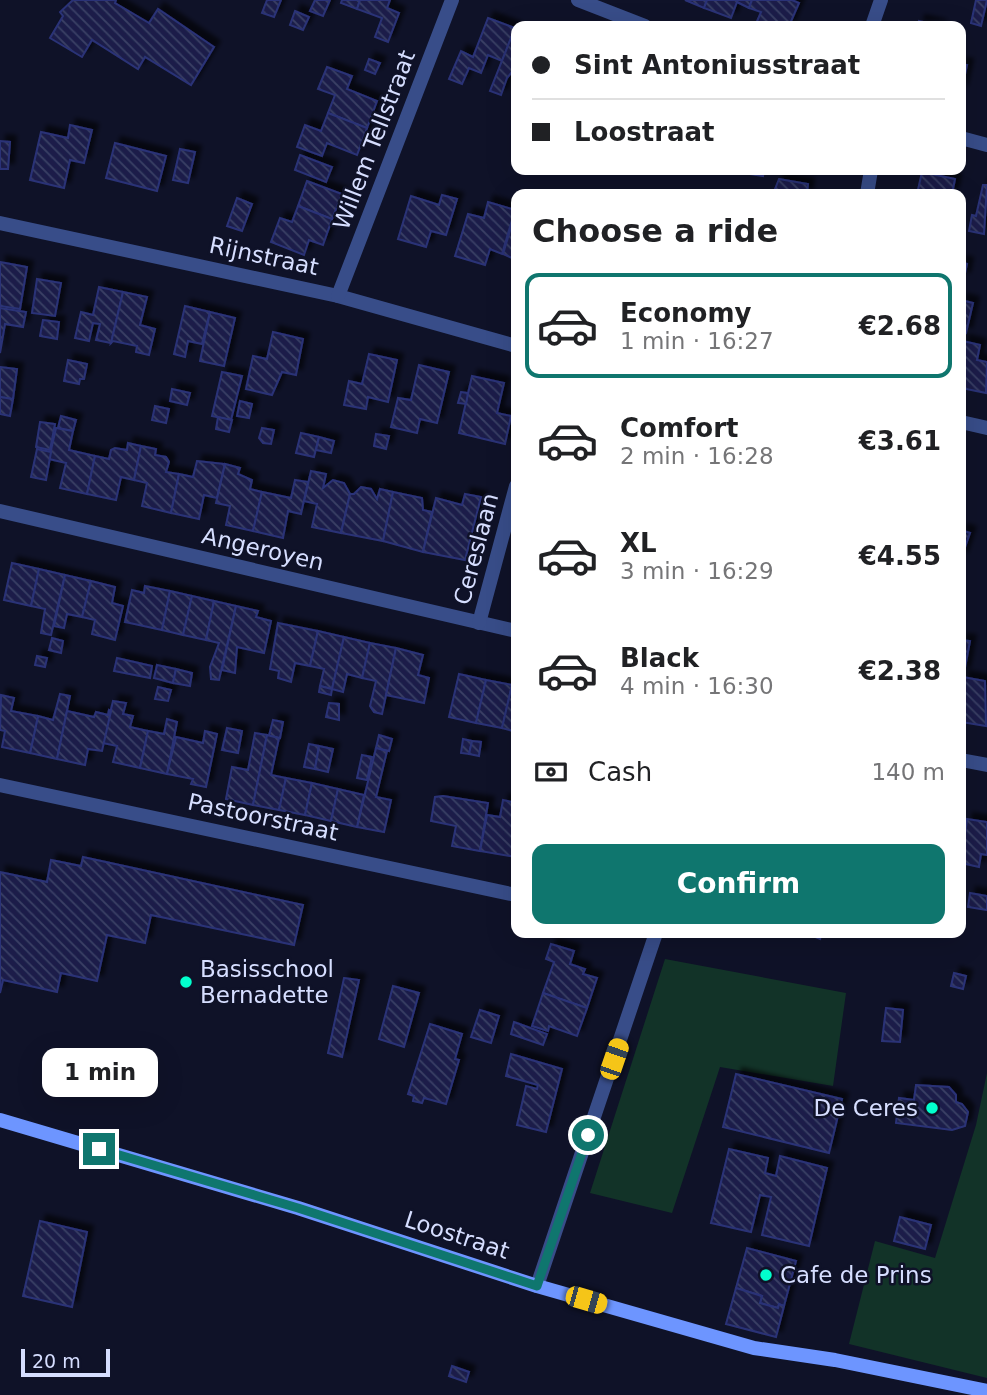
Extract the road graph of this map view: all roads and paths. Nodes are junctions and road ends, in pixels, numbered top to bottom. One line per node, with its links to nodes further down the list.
1 (452, 0): 9 (street, Willem Tellstraat)
2 (578, 0): 4 (street)
3 (881, 0): 5 (street)
4 (632, 21)
5 (874, 21)
6 (966, 139): 7 (street)
7 (987, 145)
8 (0, 223): 9 (street, Rijnstraat)
9 (338, 296): 10 (street, Rijnstraat)
10 (511, 345)
11 (966, 423): 12 (street)
12 (987, 428)
13 (511, 505): 15 (street, Cereslaan)
14 (0, 511): 15 (street, Angeroyen)
15 (479, 623): 16 (street, Angeroyen)
16 (511, 630)
17 (966, 761): 18 (street)
18 (987, 765)
19 (0, 785): 20 (street, Pastoorstraat)
20 (511, 894)
21 (654, 938): 23 (street)
22 (0, 1120): 23 (street, Loostraat)
23 (537, 1286): 24 (street, Loostraat)
24 (987, 1391)

